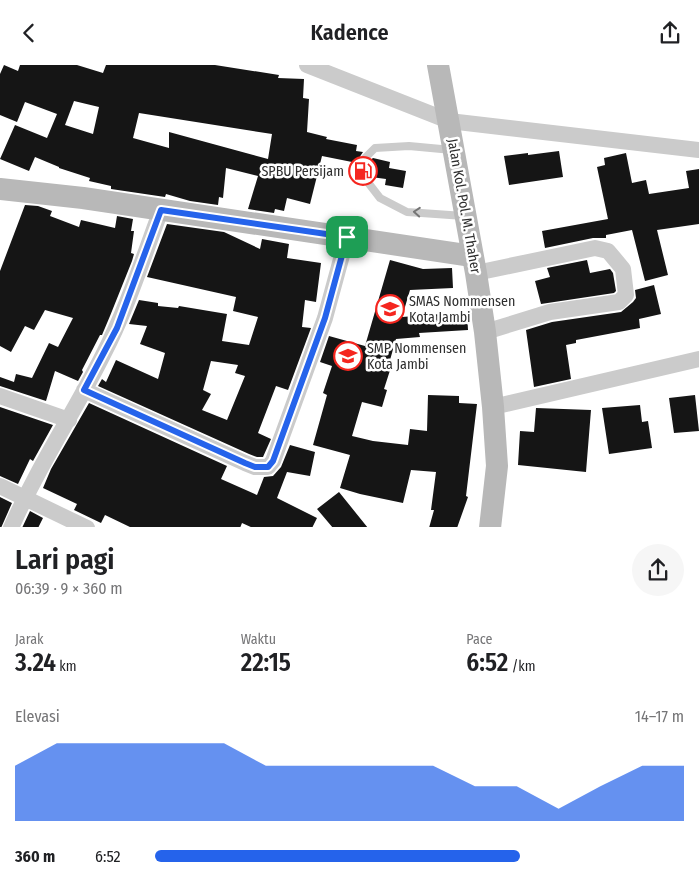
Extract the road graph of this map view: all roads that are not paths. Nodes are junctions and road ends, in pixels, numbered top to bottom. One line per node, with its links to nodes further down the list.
1 (307, 65): 3 (street)
2 (438, 65): 3 (street, Jalan Kol. Pol. M. Thaher)
3 (449, 121): 4 (street, Jalan Kol. Pol. M. Thaher); 5 (street)
4 (453, 150): 8 (street, Jalan Kol. Pol. M. Thaher); 8 (lane, one-way to 4)
5 (699, 150)
6 (0, 189): 7 (street)
7 (161, 210): 9 (street); 13 (street)
8 (466, 216): 10 (street, Jalan Kol. Pol. M. Thaher)
9 (347, 237): 10 (street); 13 (street)
10 (474, 264): 11 (street, Jalan Kol. Pol. M. Thaher); 11 (street)
11 (485, 332): 15 (street, Jalan Kol. Pol. M. Thaher)
12 (699, 359): 15 (street)
13 (84, 390): 16 (street)
14 (0, 396): 16 (street)
15 (493, 407): 21 (street, Jalan Kol. Pol. M. Thaher)
16 (68, 419): 18 (street)
17 (0, 486): 18 (street)
18 (24, 497): 19 (street); 20 (street)
19 (11, 527)
20 (87, 527)
21 (490, 527)

